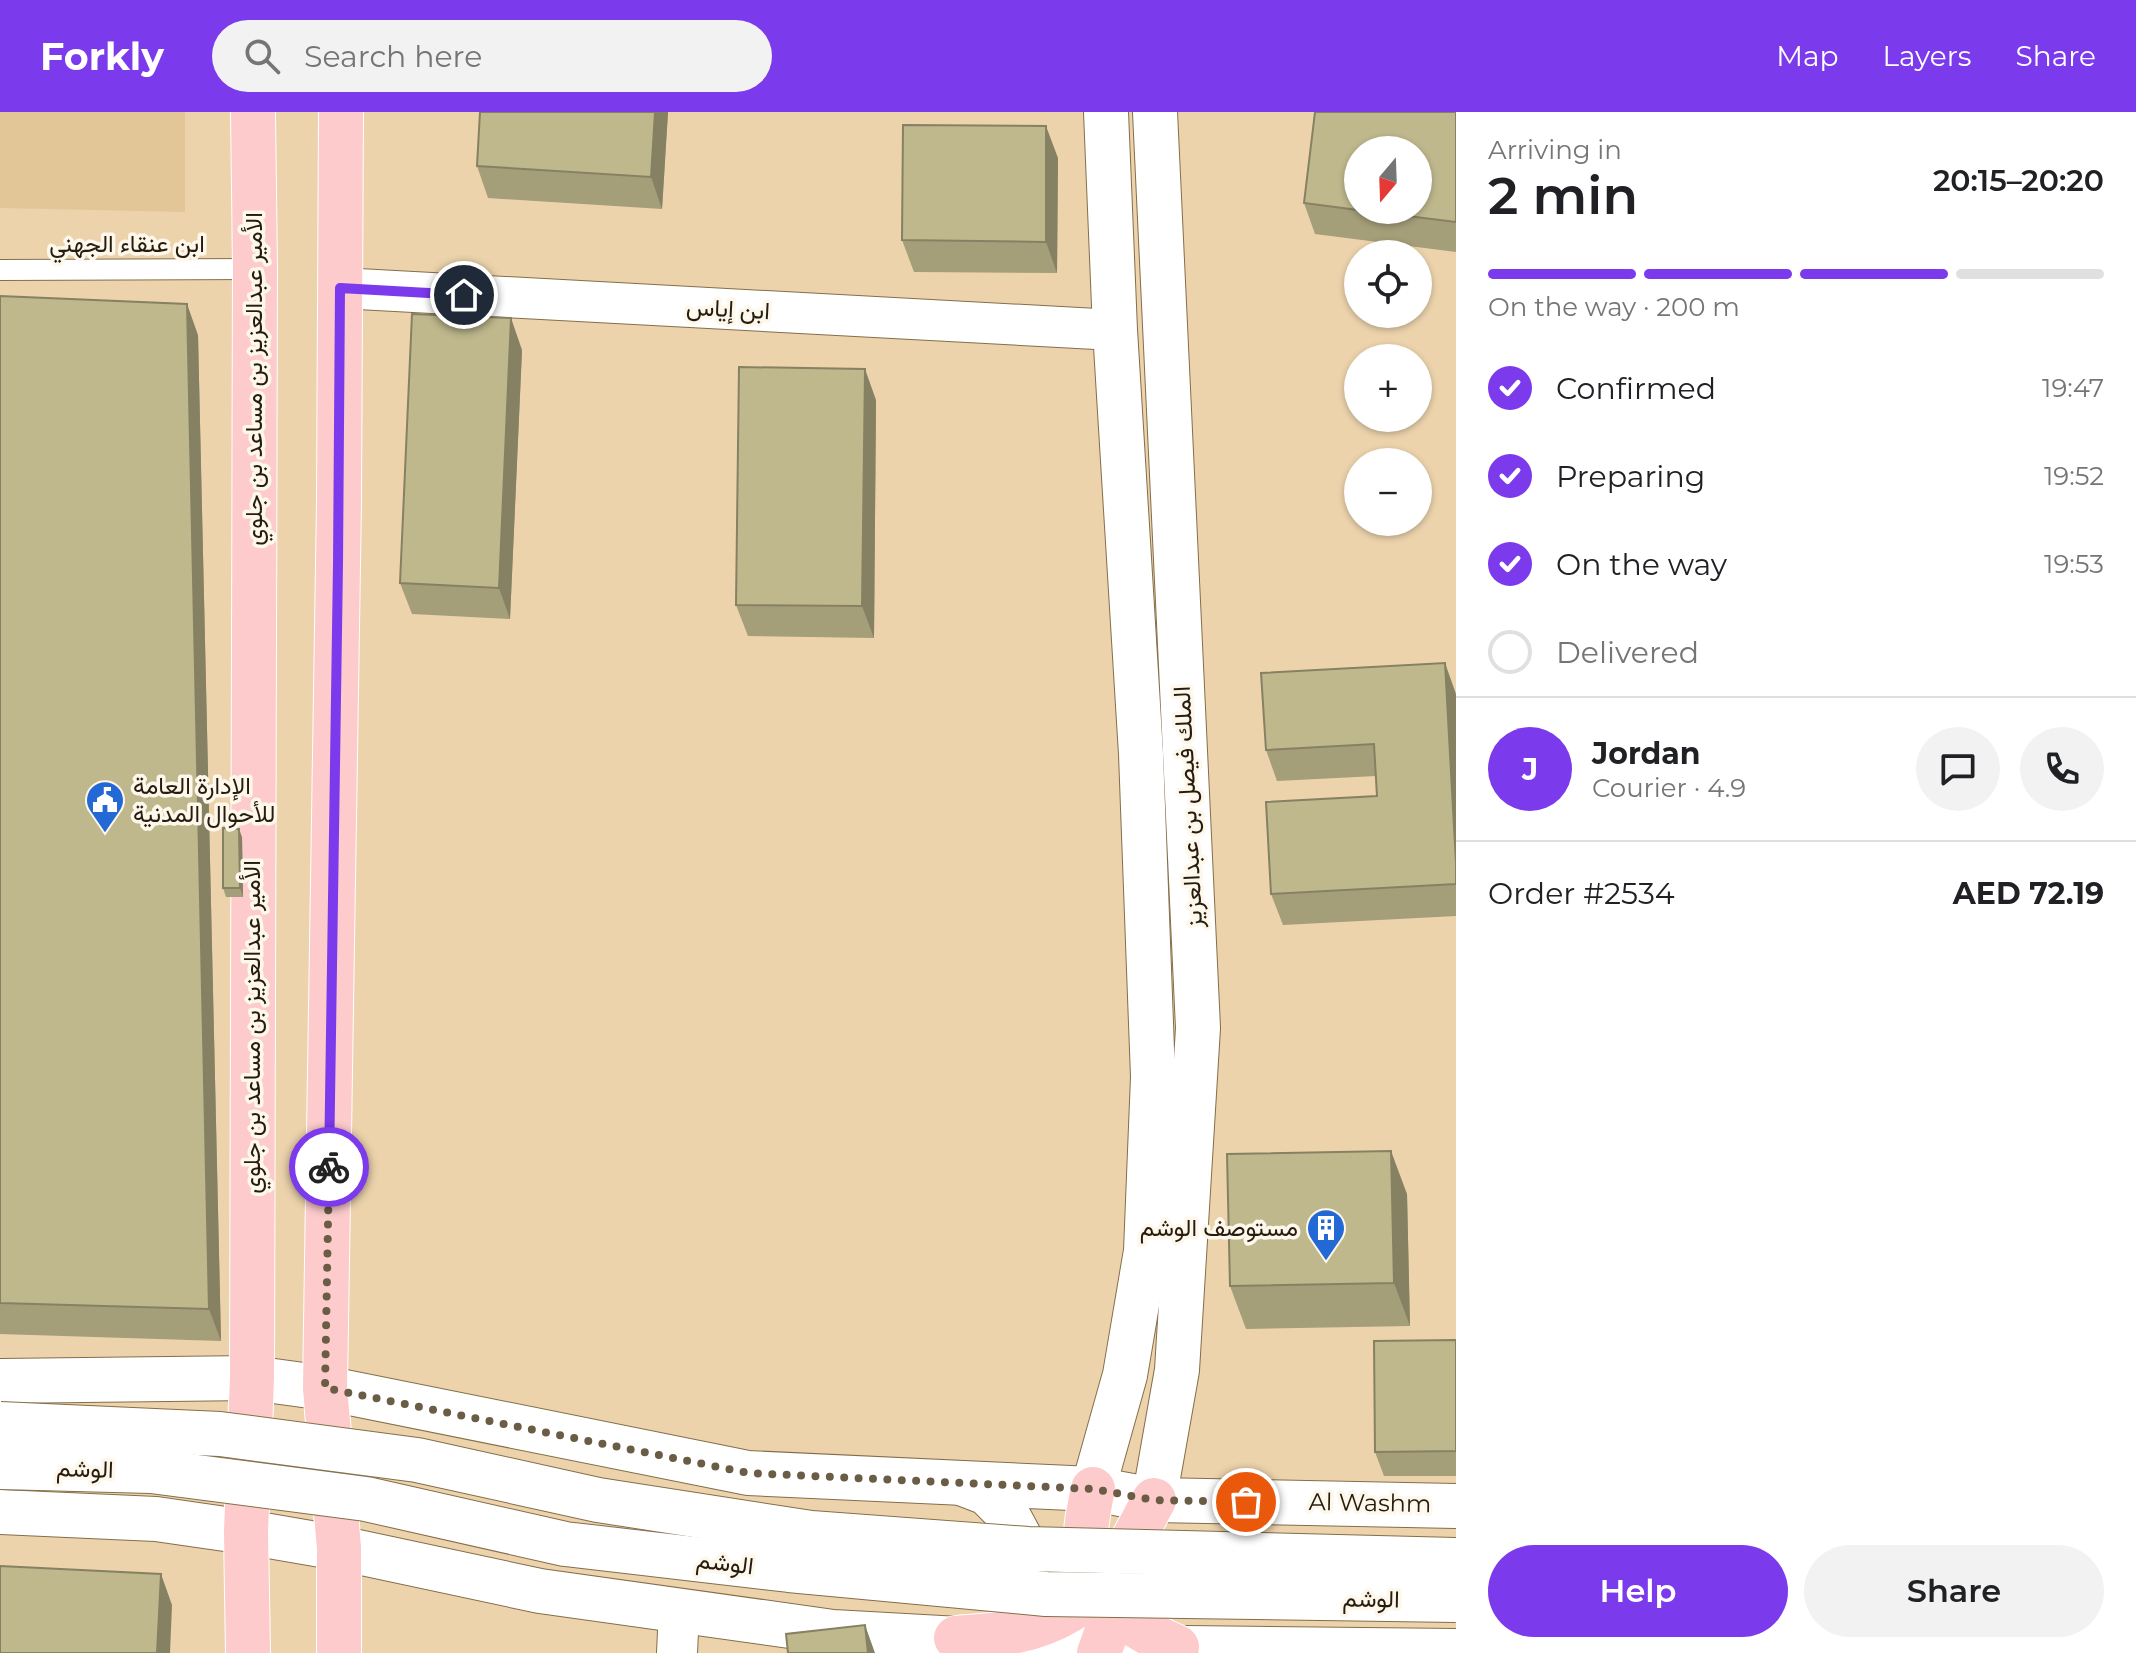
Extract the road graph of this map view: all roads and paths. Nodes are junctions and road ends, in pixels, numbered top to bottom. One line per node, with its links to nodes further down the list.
1 (253, 112): 5 (main road, الأمير عبدالعزيز بن مساعد بن جلوي)
2 (341, 112): 7 (main road)
3 (1106, 112): 8 (street, الملك فيصل بن عبدالعزيز)
4 (1155, 112): 16 (street, الملك فيصل بن عبدالعزيز)
5 (255, 269): 6 (lane, ابن عنقاء الجهني); 9 (main road, الأمير عبدالعزيز بن مساعد بن جلوي)
6 (0, 270)
7 (340, 288): 8 (street, ابن إياس); 11 (main road)
8 (1115, 330): 15 (street, الملك فيصل بن عبدالعزيز)
9 (252, 1378): 10 (street); 11 (street); 19 (main road, الأمير عبدالعزيز بن مساعد بن جلوي)
10 (0, 1381)
11 (325, 1388): 14 (street); 20 (main road)
12 (0, 1424): 21 (street, الوشم, bridge)
13 (0, 1467): 22 (street, الوشم, bridge)
14 (961, 1483): 15 (street); 25 (street)
15 (1093, 1489): 16 (street, Al Washm); 24 (main road); 26 (main road)
16 (1154, 1500): 17 (street, Al Washm); 24 (main road)
17 (1443, 1505): 27 (street)
18 (0, 1512): 19 (street, الوشم)
19 (246, 1532): 20 (street, الوشم); 28 (main road, الأمير عبدالعزيز بن مساعد بن جلوي)
20 (339, 1548): 23 (street, الوشم); 29 (main road)
21 (1456, 1560)
22 (1456, 1600)
23 (679, 1610): 25 (street, الوشم); 30 (street)
24 (1103, 1624): 26 (street); 26 (main road); 27 (street)
25 (956, 1638): 26 (main road)
26 (1008, 1643)
27 (1440, 1651)
28 (248, 1653)
29 (339, 1653)
30 (677, 1653)

